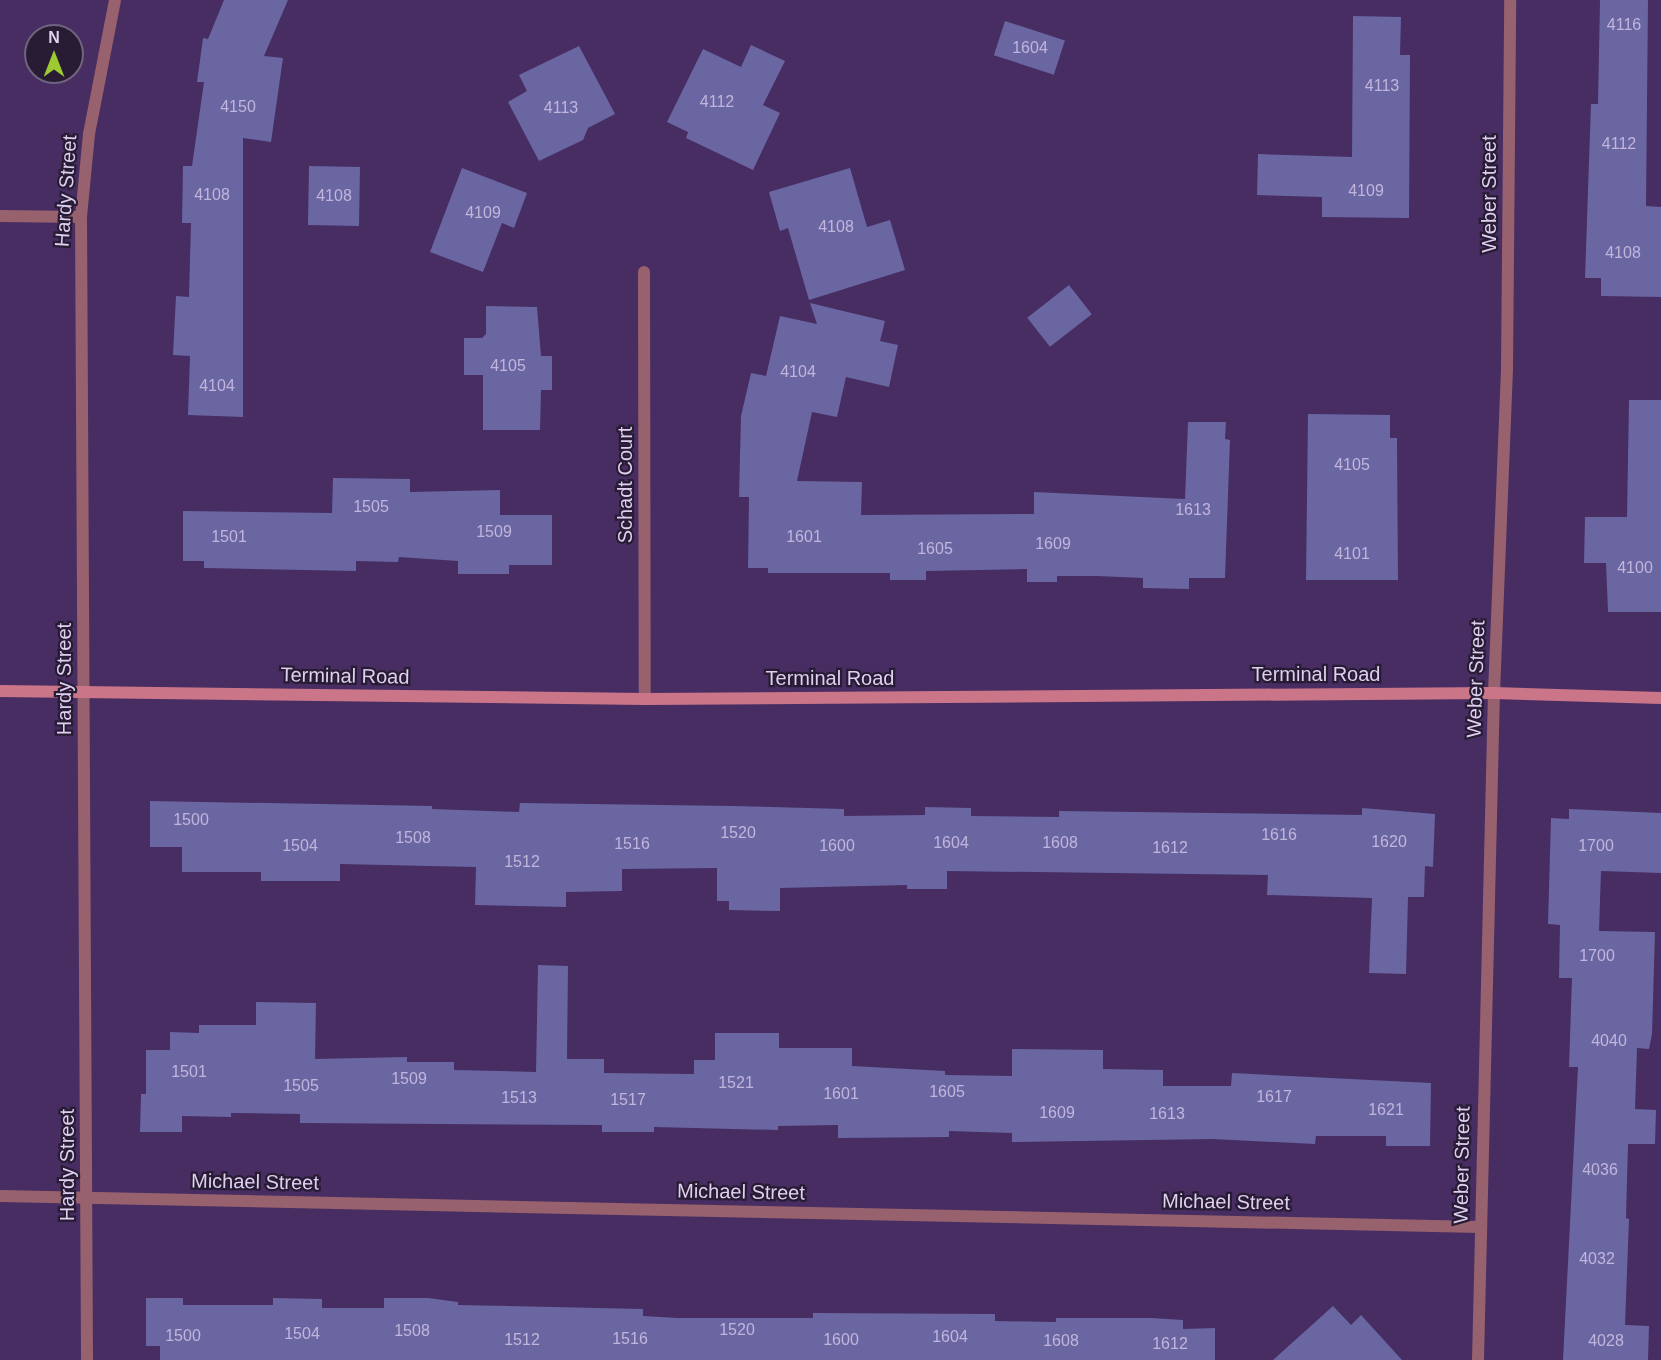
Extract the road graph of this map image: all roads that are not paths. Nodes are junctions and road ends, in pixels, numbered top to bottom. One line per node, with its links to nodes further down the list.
1 (115, 0): 4 (street, Hardy Street)
2 (1510, 0): 8 (street, Weber Street)
3 (0, 216): 4 (street)
4 (81, 217): 7 (street, Hardy Street)
5 (644, 272): 10 (street, Schadt Court)
6 (0, 691): 7 (main road, Terminal Road)
7 (84, 693): 10 (main road, Terminal Road); 12 (street, Hardy Street)
8 (1494, 693): 9 (main road, Terminal Road); 10 (main road, Terminal Road); 13 (street, Weber Street)
9 (1661, 698)
10 (645, 699)
11 (0, 1196): 12 (street, Michael Street)
12 (87, 1198): 13 (street, Michael Street); 14 (street, Hardy Street)
13 (1480, 1227): 15 (street, Weber Street)
14 (87, 1360)
15 (1478, 1360)

